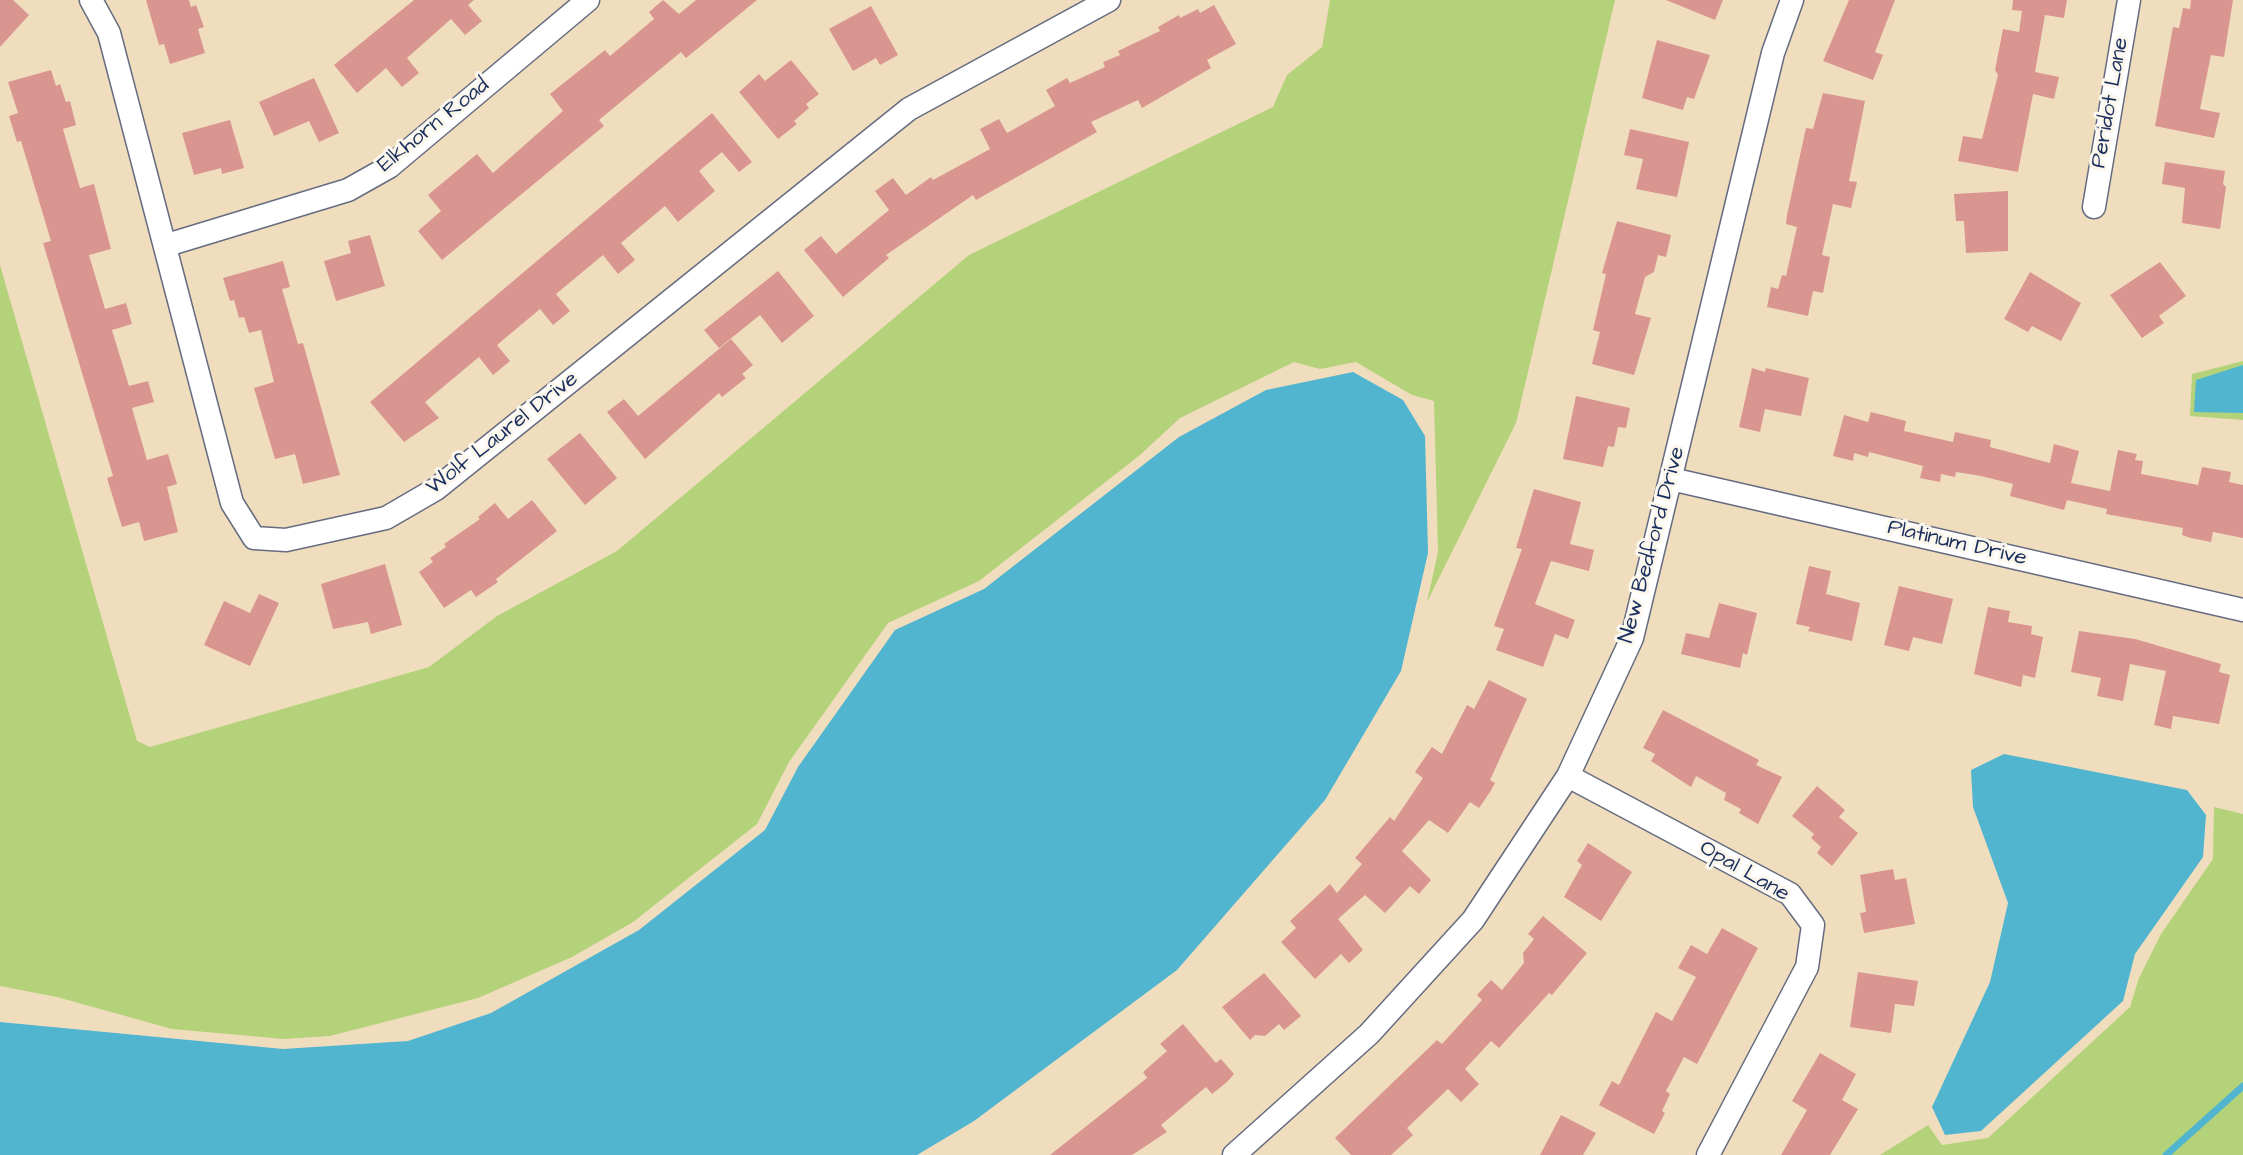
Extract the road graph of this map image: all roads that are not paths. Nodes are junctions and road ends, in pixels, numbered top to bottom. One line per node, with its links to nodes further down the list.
1 (91, 0): 7 (street, Wolf Laurel Drive)
2 (588, 0): 7 (street, Elkhorn Road)
3 (1109, 0): 7 (street, Wolf Laurel Drive)
4 (1792, 0): 8 (street, New Bedford Drive)
5 (2129, 0): 6 (street, Peridot Lane)
6 (2094, 207)
7 (167, 245)
8 (1671, 479): 9 (street, Platinum Drive); 10 (street, New Bedford Drive)
9 (2243, 610)
10 (1568, 776): 11 (street, New Bedford Drive); 12 (street, Opal Lane)
11 (1234, 1155)
12 (1708, 1155)

